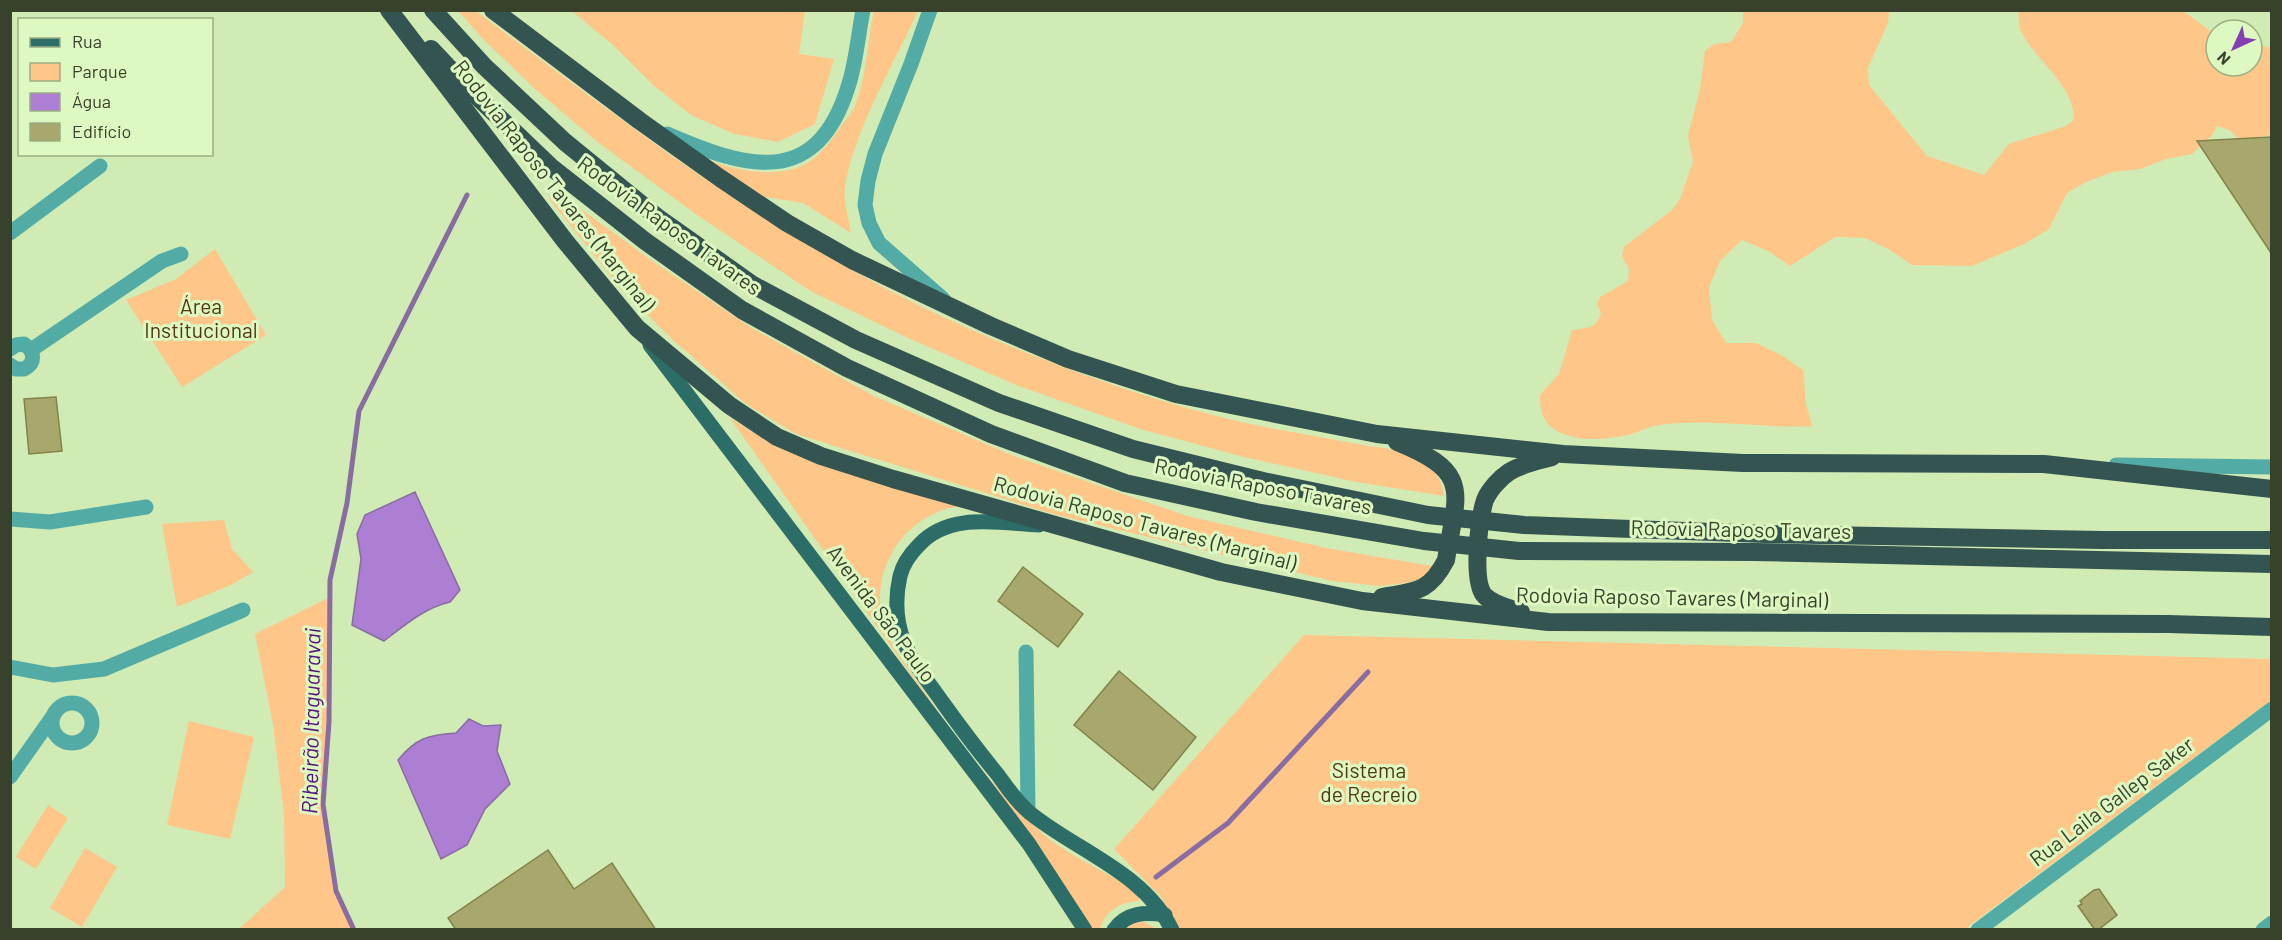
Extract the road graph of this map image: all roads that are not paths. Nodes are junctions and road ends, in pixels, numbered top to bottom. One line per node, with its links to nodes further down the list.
1 (389, 10): 12 (highway, Rodovia Raposo Tavares (Marginal))
2 (395, 10): 25 (highway, Rodovia Raposo Tavares)
3 (433, 10): 24 (highway, Rodovia Raposo Tavares)
4 (493, 10): 7 (highway)
5 (863, 10): 7 (street)
6 (930, 10): 11 (street)
7 (640, 122): 11 (highway)
8 (100, 166): 9 (street)
9 (10, 233)
10 (181, 254): 14 (street)
11 (952, 307): 16 (highway)
12 (637, 328): 23 (highway, Rodovia Raposo Tavares (Marginal)); 42 (main road, Avenida São Paulo)
13 (11, 347): 14 (street)
14 (31, 350): 15 (street)
15 (11, 367)
16 (1377, 434): 17 (highway); 26 (highway)
17 (1563, 454): 18 (highway); 29 (highway)
18 (2044, 464): 19 (street); 20 (highway)
19 (2271, 466)
20 (2271, 489)
21 (146, 507): 22 (street)
22 (10, 519)
23 (1060, 527): 26 (highway, Rodovia Raposo Tavares (Marginal)); 39 (main road, Avenida São Paulo)
24 (2271, 540)
25 (2271, 564)
26 (1362, 601): 29 (highway, Rodovia Raposo Tavares (Marginal))
27 (243, 610): 33 (street)
28 (2271, 620): 30 (highway)
29 (1548, 622): 30 (highway, Rodovia Raposo Tavares (Marginal))
30 (2168, 624): 31 (highway, Rodovia Raposo Tavares (Marginal))
31 (2271, 627)
32 (1026, 652): 39 (street)
33 (10, 667)
34 (2271, 709): 45 (street, Rua Laila Gallep Saker)
35 (53, 716): 36 (street); 36 (street); 37 (street)
36 (56, 736): 37 (street)
37 (37, 740): 38 (street)
38 (10, 777)
39 (1028, 812): 40 (main road, Avenida São Paulo)
40 (1164, 915): 43 (main road); 44 (main road, Avenida São Paulo)
41 (2271, 923): 46 (street)
42 (1085, 930)
43 (1114, 930)
44 (1172, 930)
45 (1978, 930)
46 (2263, 930)

